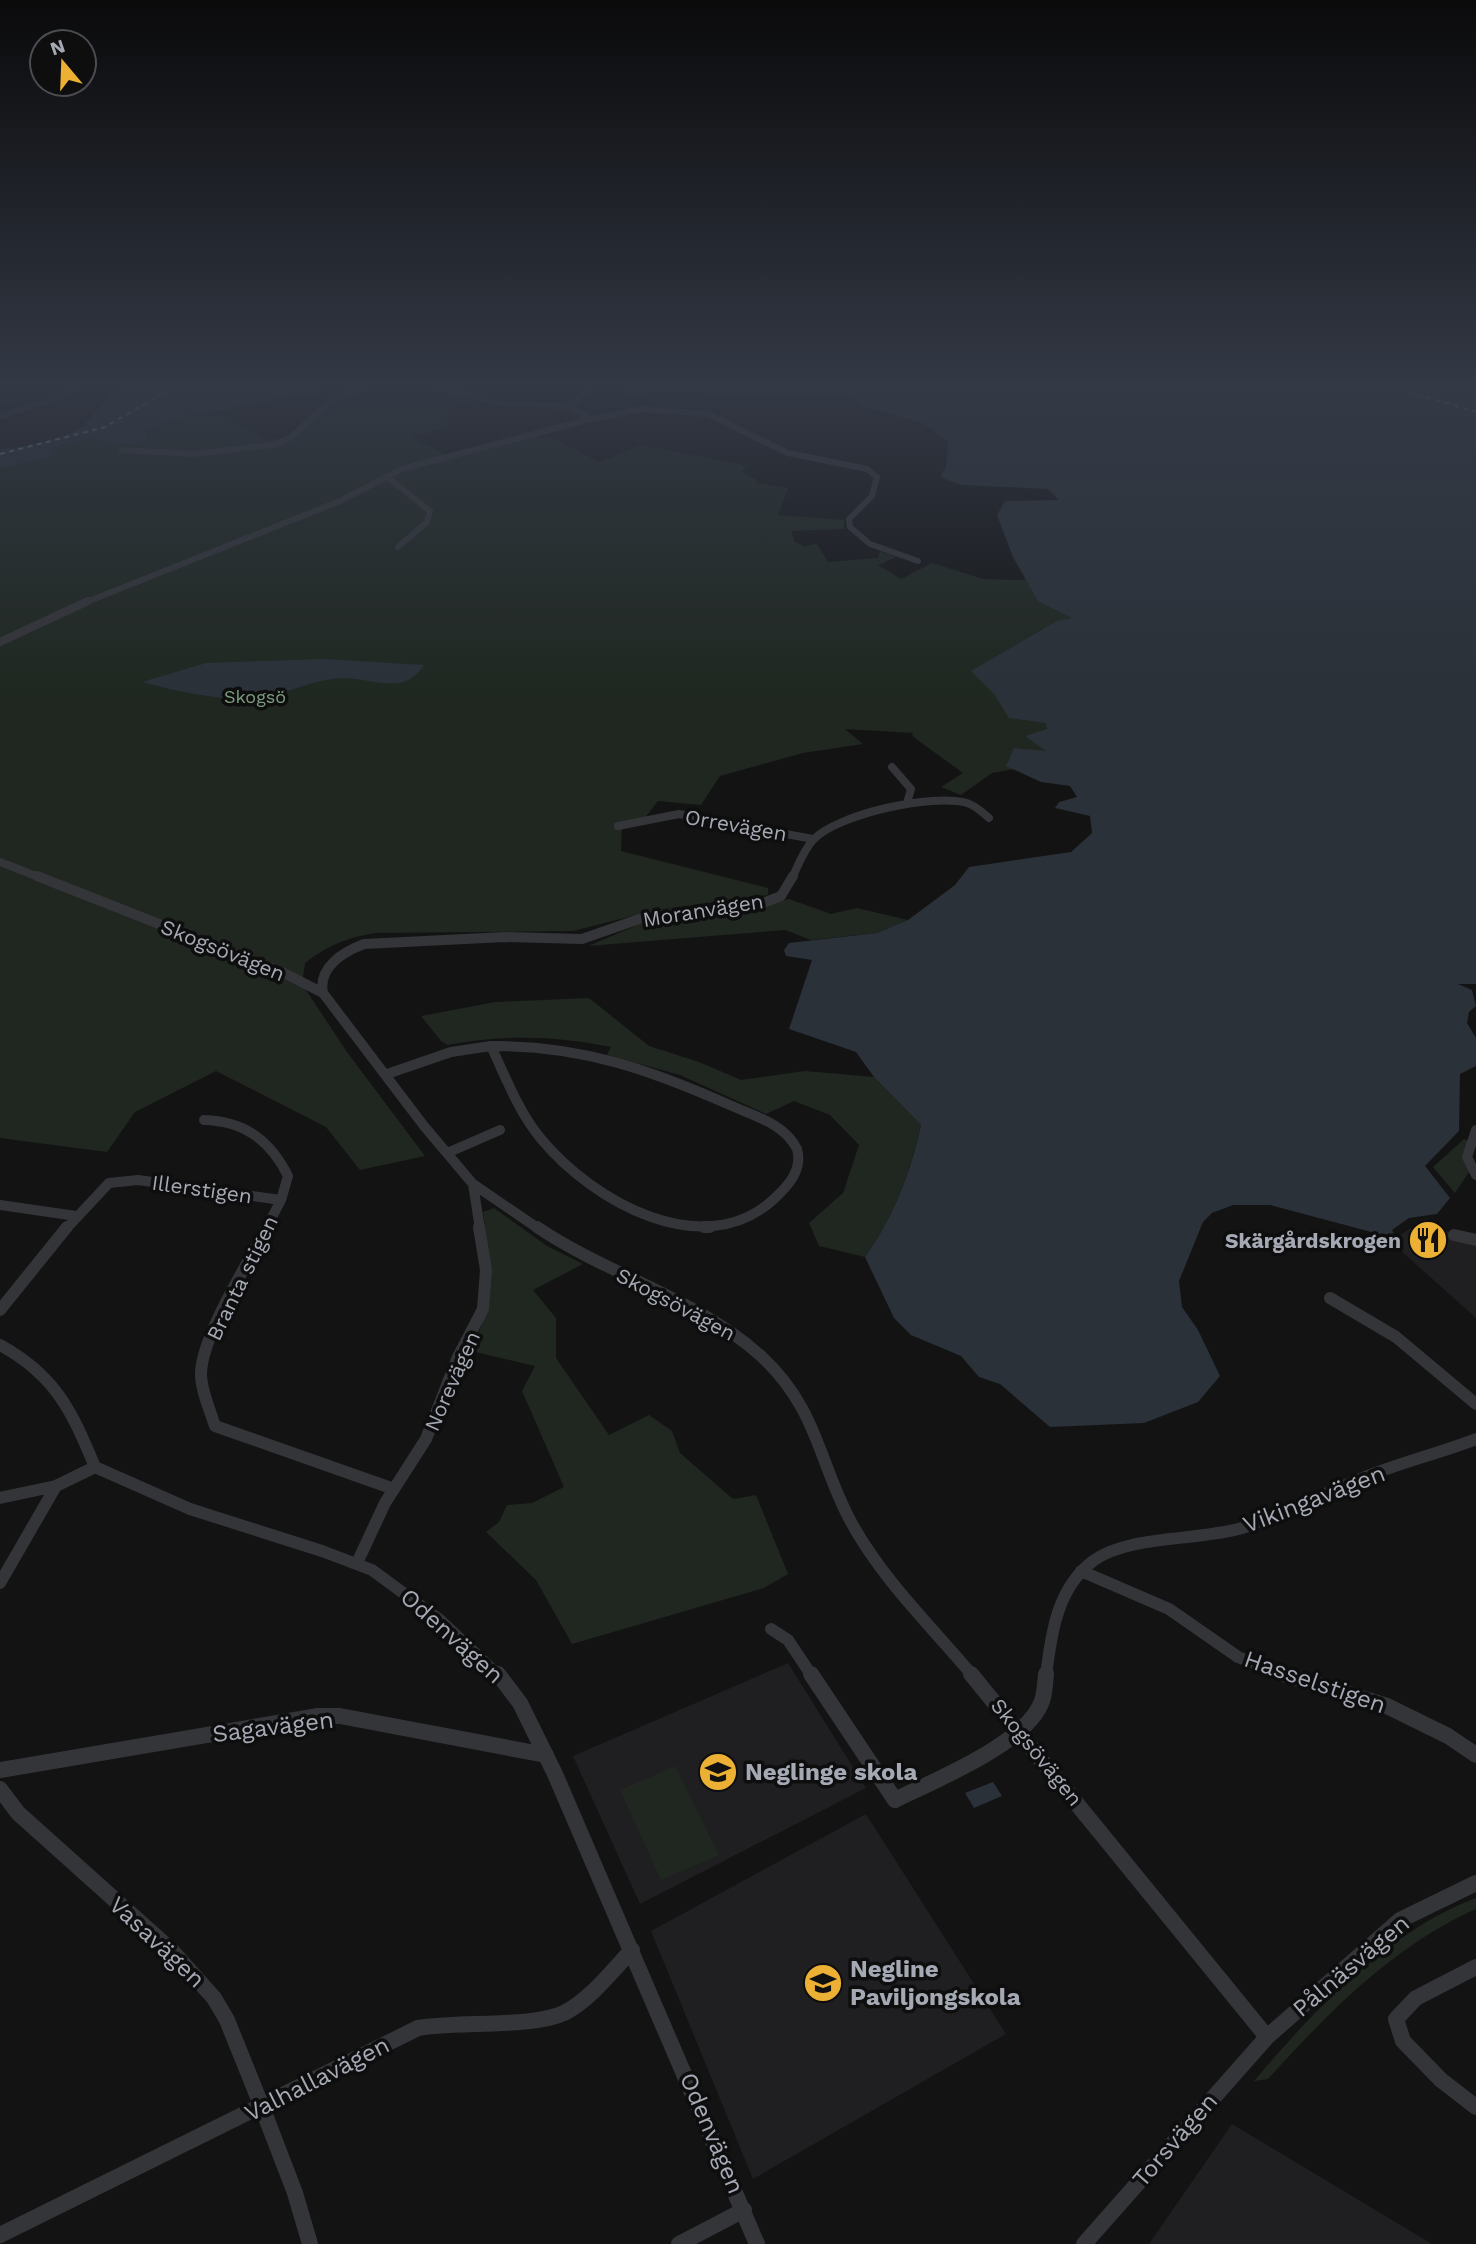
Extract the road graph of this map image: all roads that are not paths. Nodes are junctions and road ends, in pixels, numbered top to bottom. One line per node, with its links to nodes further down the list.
1 (359, 491): 6 (street)
2 (405, 491): 4 (street)
3 (875, 491): 5 (street)
4 (398, 547)
5 (918, 561)
6 (0, 642)
7 (892, 767): 8 (street)
8 (907, 803): 9 (street); 11 (street)
9 (989, 818)
10 (618, 826): 11 (street, Orrevägen)
11 (813, 839): 13 (street, Moranvägen)
12 (0, 862): 13 (street, Skogsövägen)
13 (323, 993): 15 (street, Skogsövägen)
14 (491, 1046): 14 (street); 15 (street)
15 (387, 1074): 19 (street, Skogsövägen)
16 (204, 1120): 22 (street, Branta stigen)
17 (499, 1130): 19 (street)
18 (1476, 1130): 20 (street)
19 (447, 1153): 21 (street, Skogsövägen)
20 (1476, 1175)
21 (473, 1184): 34 (street, Norevägen); 40 (street, Skogsövägen)
22 (281, 1200): 24 (street, Illerstigen); 34 (street, Branta stigen)
23 (0, 1205): 24 (street)
24 (76, 1216): 28 (street)
25 (1454, 1235): 26 (street)
26 (1476, 1240)
27 (1330, 1298): 30 (street)
28 (0, 1310)
29 (0, 1345): 32 (street)
30 (1476, 1404)
31 (1476, 1439): 37 (street, Vikingavägen)
32 (95, 1467): 33 (street); 36 (street, Odenvägen)
33 (57, 1486): 35 (street); 38 (street)
34 (394, 1489): 36 (street, Norevägen)
35 (0, 1498)
36 (358, 1563): 41 (street, Odenvägen)
37 (1081, 1571): 40 (street, Vikingavägen); 42 (street, Hasselstigen)
38 (0, 1583)
39 (771, 1629): 40 (street, Vikingavägen)
40 (1018, 1728): 48 (street, Skogsövägen)
41 (546, 1755): 43 (street, Sagavägen); 46 (street, Odenvägen)
42 (1476, 1755)
43 (0, 1770)
44 (0, 1789): 49 (street, Vasavägen)
45 (1476, 1883): 48 (street, Pålnäsvägen)
46 (632, 1950): 49 (street, Valhallavägen); 51 (street, Odenvägen)
47 (1476, 1967): 50 (street)
48 (1267, 2037): 56 (street, Torsvägen)
49 (262, 2107): 52 (street, Valhallavägen); 53 (street, Vasavägen)
50 (1476, 2107)
51 (744, 2210): 54 (street); 55 (street, Odenvägen)
52 (0, 2235)
53 (310, 2244)
54 (679, 2244)
55 (757, 2244)
56 (1084, 2244)

